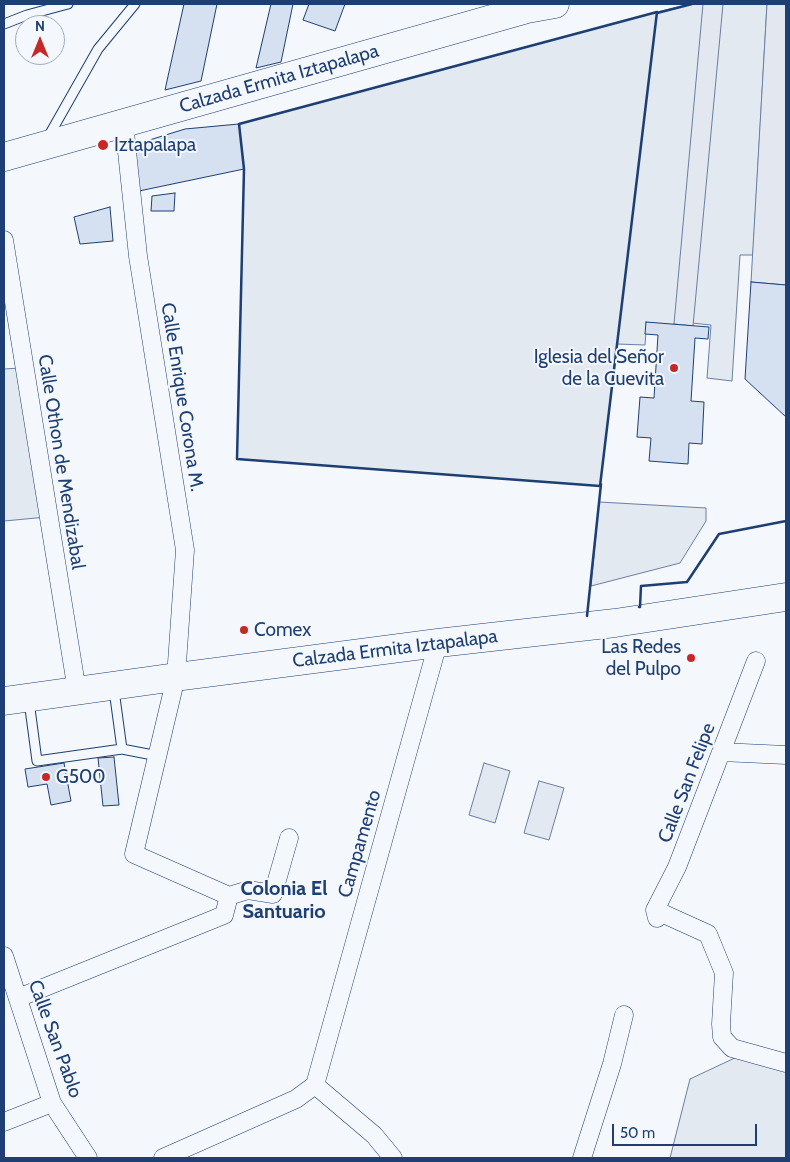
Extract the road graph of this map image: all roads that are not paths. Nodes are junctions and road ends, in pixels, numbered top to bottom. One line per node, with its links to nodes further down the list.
1 (68, 4): 5 (lane)
2 (135, 4): 7 (lane)
3 (555, 4): 4 (main road, Calzada Ermita Iztapalapa)
4 (522, 6): 6 (main road, Calzada Ermita Iztapalapa)
5 (4, 24)
6 (124, 123): 7 (main road, Calzada Ermita Iztapalapa); 13 (street, Calle Enrique Corona M.)
7 (43, 146): 8 (main road, Calzada Ermita Iztapalapa)
8 (4, 157)
9 (4, 240): 15 (street, Calle Othon de Mendizabal)
10 (786, 597): 11 (main road, Calzada Ermita Iztapalapa)
11 (438, 643): 13 (main road, Calzada Ermita Iztapalapa); 27 (street, Campamento)
12 (756, 661): 18 (street, Calle San Felipe)
13 (176, 677): 14 (main road, Calzada Ermita Iztapalapa); 20 (street, Calle Enrique Corona M.)
14 (114, 686): 15 (main road, Calzada Ermita Iztapalapa); 17 (lane)
15 (77, 691): 16 (main road, Calzada Ermita Iztapalapa)
16 (16, 700): 17 (lane)
17 (122, 749): 20 (lane)
18 (721, 752): 19 (street); 26 (street, Calle San Felipe)
19 (786, 755)
20 (158, 756): 22 (street, Calle Enrique Corona M.)
21 (289, 838): 22 (street)
22 (229, 896): 24 (street)
23 (4, 956): 24 (street, Calle San Pablo)
24 (18, 998): 28 (street, Calle San Pablo)
25 (624, 1015): 33 (street)
26 (786, 1063)
27 (315, 1085): 31 (street); 32 (street)
28 (52, 1103): 29 (street); 30 (street, Calle San Pablo)
29 (4, 1122)
30 (88, 1158)
31 (163, 1158)
32 (393, 1158)
33 (582, 1158)

